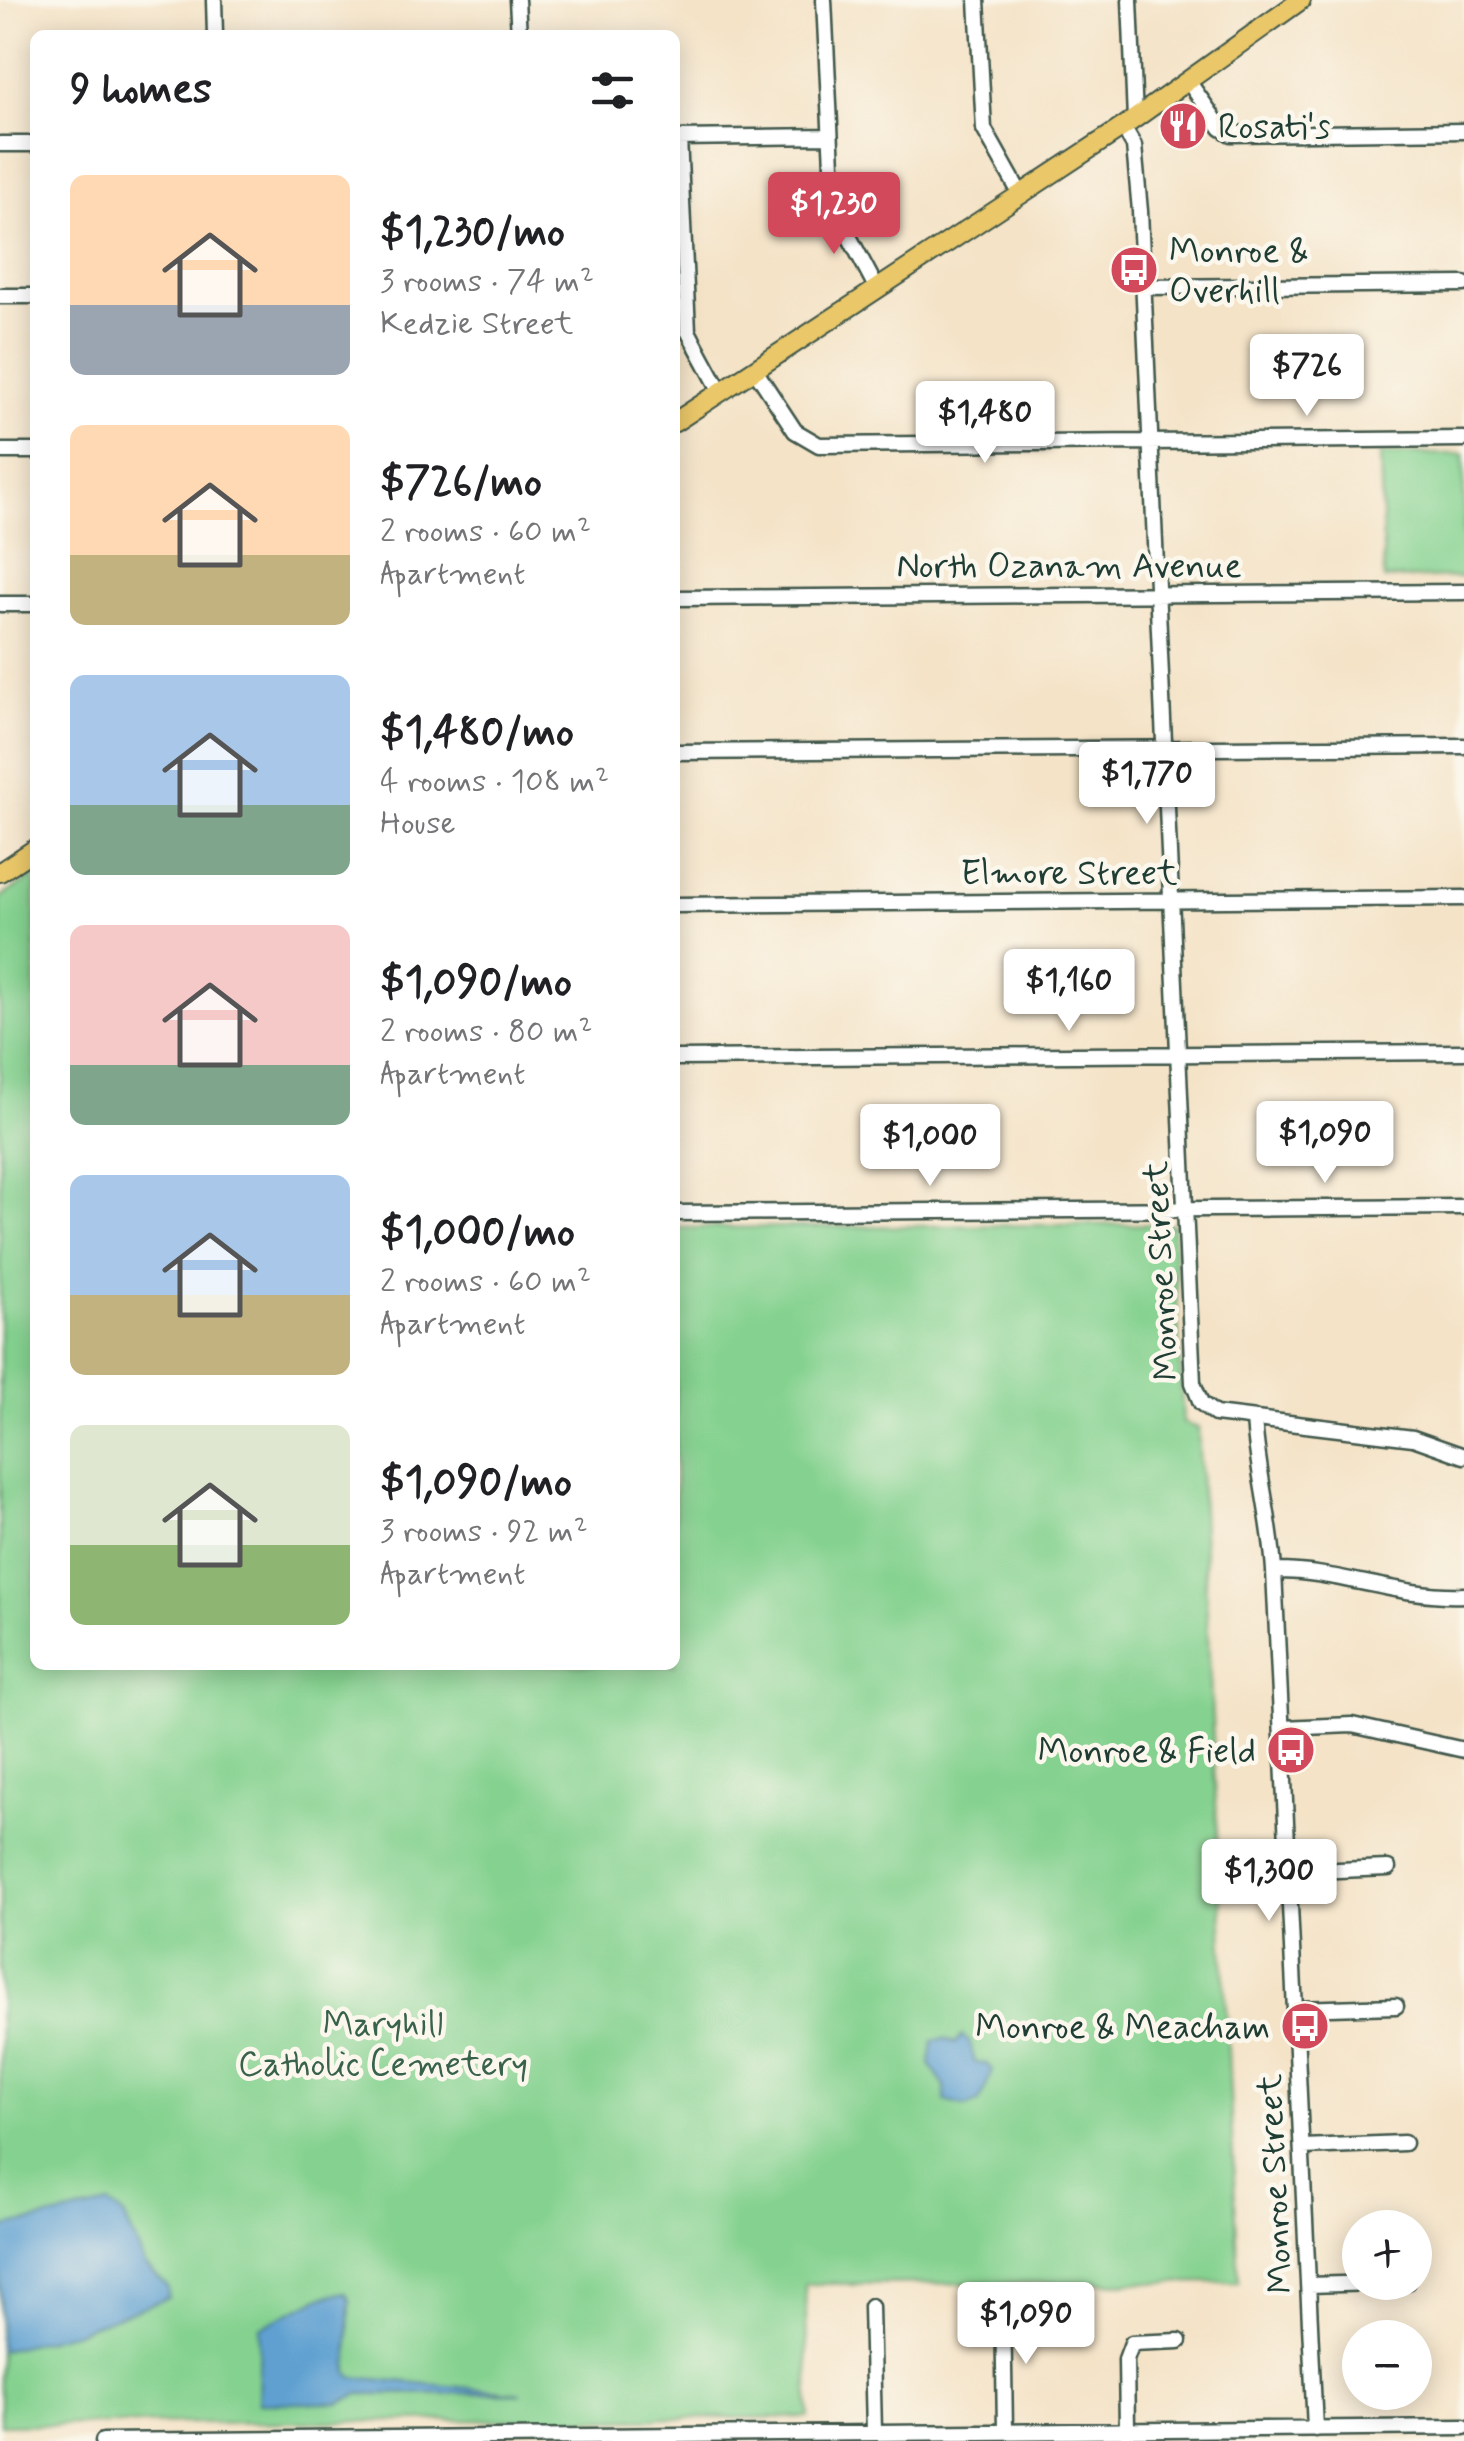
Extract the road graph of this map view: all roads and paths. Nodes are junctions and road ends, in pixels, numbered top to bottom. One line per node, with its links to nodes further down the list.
1 (214, 0): 7 (street)
2 (517, 0): 8 (street)
3 (824, 0): 12 (street)
4 (977, 0): 16 (street)
5 (1130, 0): 10 (street, Monroe Street)
6 (1301, 0): 9 (main road)
7 (215, 30)
8 (519, 30)
9 (1188, 81): 10 (main road); 11 (street)
10 (1129, 123): 16 (main road); 19 (street, Monroe Street)
11 (1464, 132)
12 (830, 136): 13 (street); 20 (street)
13 (680, 138)
14 (0, 144): 15 (street)
15 (30, 144)
16 (1020, 195): 20 (main road)
17 (680, 199): 24 (street)
18 (1464, 284): 19 (street)
19 (1144, 287): 27 (street, Monroe Street)
20 (877, 289): 23 (main road)
21 (0, 296): 22 (street)
22 (30, 296)
23 (755, 370): 24 (main road); 27 (street)
24 (721, 392): 25 (main road)
25 (680, 419)
26 (1464, 439): 27 (street)
27 (1151, 442): 31 (street, Monroe Street)
28 (30, 451): 29 (street)
29 (0, 452)
30 (1464, 592): 31 (street, North Ozanam Avenue)
31 (1158, 594): 32 (street, North Ozanam Avenue); 36 (street, Monroe Street)
32 (680, 598)
33 (0, 604): 34 (street)
34 (30, 604)
35 (1464, 746): 36 (street)
36 (1165, 748): 37 (street); 41 (street, Monroe Street)
37 (680, 752)
38 (30, 851): 39 (main road)
39 (0, 872)
40 (1464, 898): 41 (street, Elmore Street)
41 (1172, 902): 42 (street, Elmore Street); 44 (street, Monroe Street)
42 (680, 905)
43 (1464, 1052): 44 (street)
44 (1179, 1055): 45 (street); 47 (street, Monroe Street)
45 (680, 1058)
46 (1464, 1207): 47 (street)
47 (1186, 1209): 48 (street); 49 (street, Monroe Street)
48 (680, 1213)
49 (1254, 1419): 50 (street); 51 (street, Monroe Street)
50 (1464, 1456)
51 (1274, 1571): 52 (street); 53 (street, Monroe Street)
52 (1464, 1596)
53 (1282, 1728): 54 (street); 56 (street, Monroe Street)
54 (1464, 1750)
55 (1388, 1868): 56 (street)
56 (1288, 1872): 58 (street, Monroe Street)
57 (1396, 2006): 58 (street)
58 (1296, 2009): 60 (street, Monroe Street)
59 (1404, 2142): 60 (street)
60 (1303, 2147): 62 (street, Monroe Street)
61 (1342, 2285): 62 (street)
62 (1309, 2286): 68 (street, Monroe Street)
63 (1003, 2304): 69 (street)
64 (871, 2306): 70 (street)
65 (1179, 2341): 67 (street)
66 (1464, 2427): 68 (street)
67 (1128, 2429): 71 (street); 72 (street)
68 (1316, 2429): 72 (street)
69 (1005, 2430): 71 (street); 73 (street)
70 (874, 2432): 73 (street); 74 (street)
71 (1108, 2435)
72 (1246, 2435)
73 (971, 2436)
74 (835, 2437): 75 (street)
75 (697, 2438): 78 (street)
76 (221, 2440): 77 (street); 79 (street)
77 (353, 2440): 78 (street)
78 (493, 2440)
79 (103, 2441)

